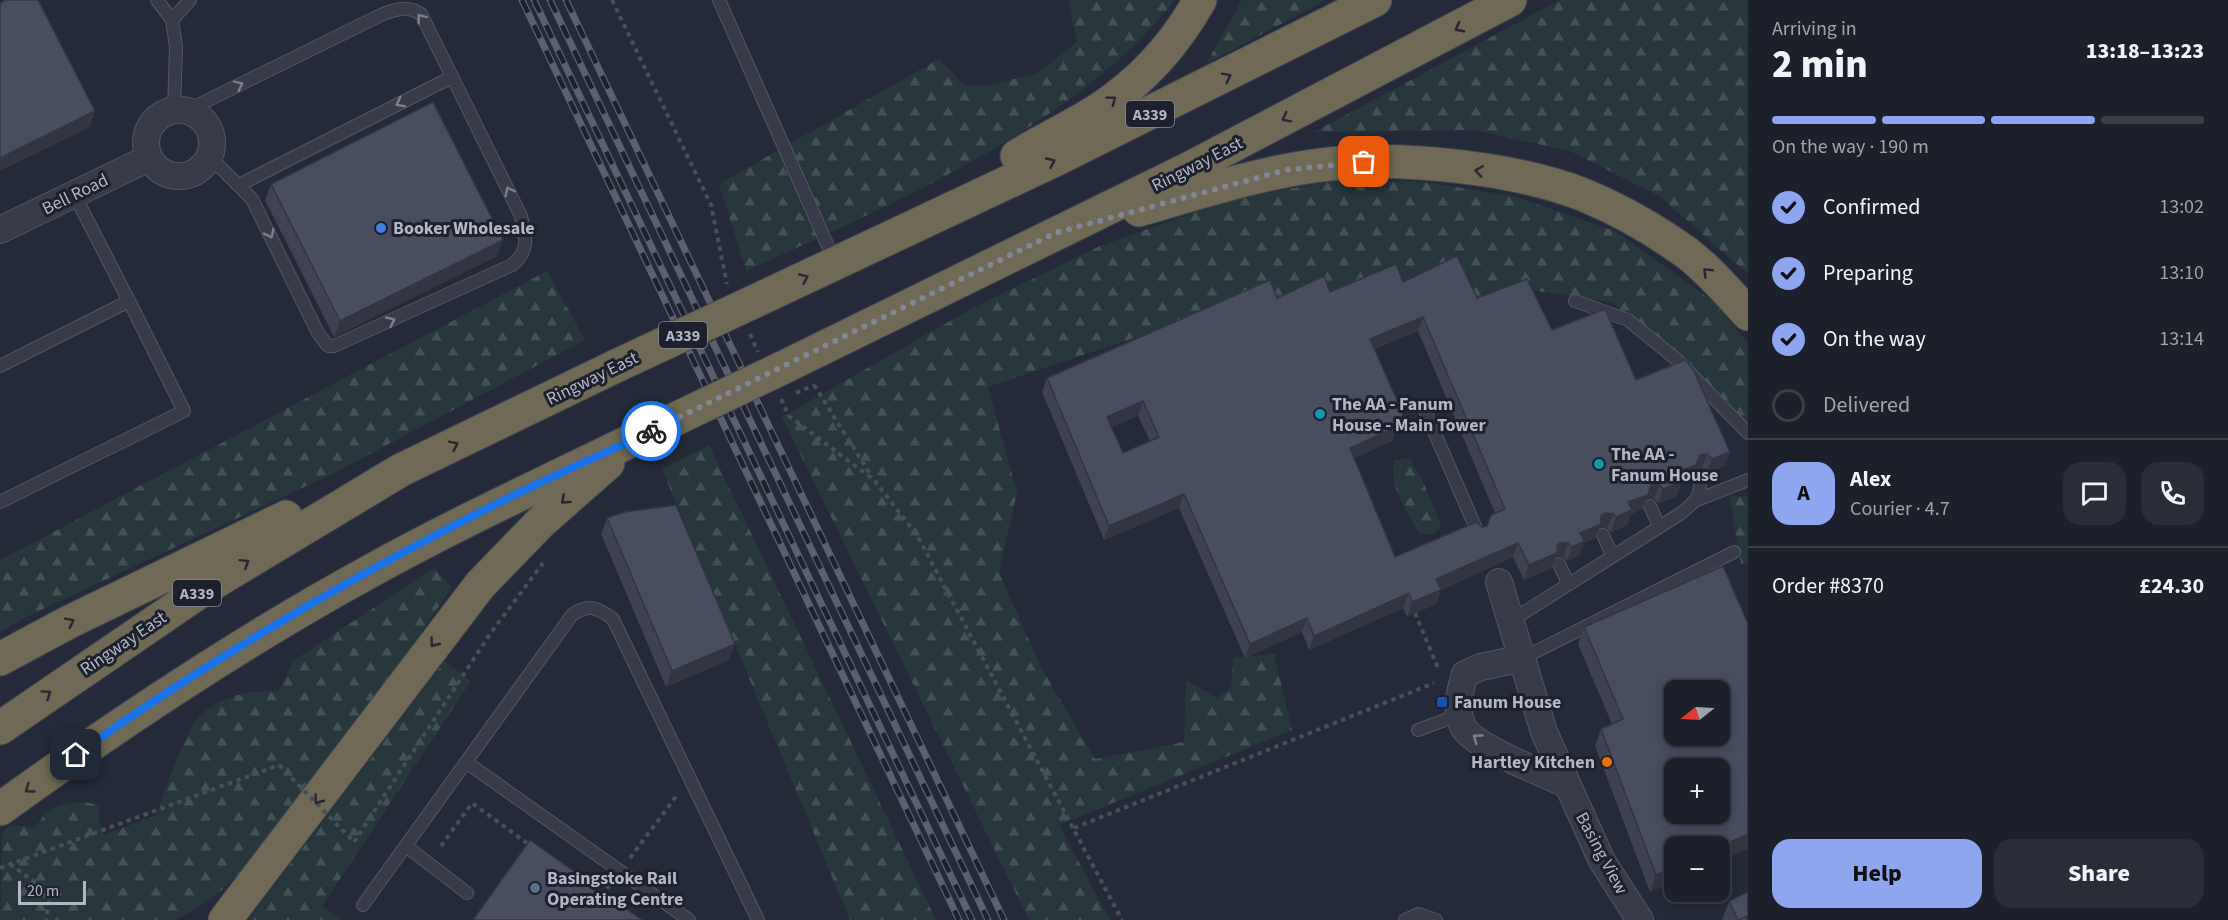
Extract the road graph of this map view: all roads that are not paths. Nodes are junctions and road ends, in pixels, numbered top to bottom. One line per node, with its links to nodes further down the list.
1 (157, 0): 7 (lane)
2 (190, 0): 7 (lane)
3 (719, 0): 17 (lane)
4 (1200, 0): 14 (highway, one-way to 4)
5 (1375, 0): 14 (highway, Ringway East / A339, one-way to 5)
6 (1510, 0): 16 (highway, Ringway East, one-way to 16)
7 (172, 21): 9 (lane)
8 (452, 77): 9 (lane); 12 (lane, one-way to 12); 12 (lane, one-way to 8)
9 (180, 110): 10 (street); 11 (street)
10 (210, 157): 11 (street); 12 (lane)
11 (149, 158): 13 (street, Bell Road)
12 (239, 185)
13 (74, 194): 15 (street, Bell Road); 18 (lane)
14 (922, 222): 17 (highway, Ringway East / A339)
15 (0, 230)
16 (1055, 233): 20 (highway, one-way to 16); 23 (highway, Ringway East, bridge)
17 (836, 262): 25 (highway, Ringway East / A339, one-way to 17, bridge)
18 (129, 301): 21 (lane); 29 (lane)
19 (1575, 301): 24 (lane)
20 (1748, 314)
21 (0, 366)
22 (1423, 406): 32 (lane)
23 (653, 430): 47 (highway, Ringway East, one-way to 47); 51 (highway, one-way to 51)
24 (1748, 433)
25 (401, 470): 41 (highway, one-way to 25); 43 (highway, Ringway East / A339, one-way to 25)
26 (1699, 476): 28 (lane)
27 (1748, 480): 28 (lane)
28 (1697, 500): 31 (lane)
29 (0, 502)
30 (1650, 506): 31 (lane)
31 (1659, 526): 35 (lane)
32 (1478, 533)
33 (1604, 535): 35 (lane)
34 (1734, 552): 40 (lane)
35 (1612, 555): 38 (lane)
36 (1559, 564): 38 (lane)
37 (1496, 574): 39 (street, Basing View)
38 (1568, 583): 39 (lane)
39 (1512, 620): 40 (street, Basing View)
40 (1523, 658): 42 (street); 46 (street, Basing View)
41 (0, 659)
42 (1461, 714): 44 (lane); 46 (street, one-way to 42)
43 (0, 728)
44 (1418, 730)
45 (466, 762): 48 (lane); 52 (lane); 53 (lane)
46 (1566, 784): 56 (street, Basing View)
47 (0, 809)
48 (406, 846): 49 (lane); 50 (lane)
49 (467, 893)
50 (363, 905)
51 (225, 920)
52 (689, 920)
53 (758, 920)
54 (1405, 920): 55 (lane)
55 (1436, 920)
56 (1640, 920)

